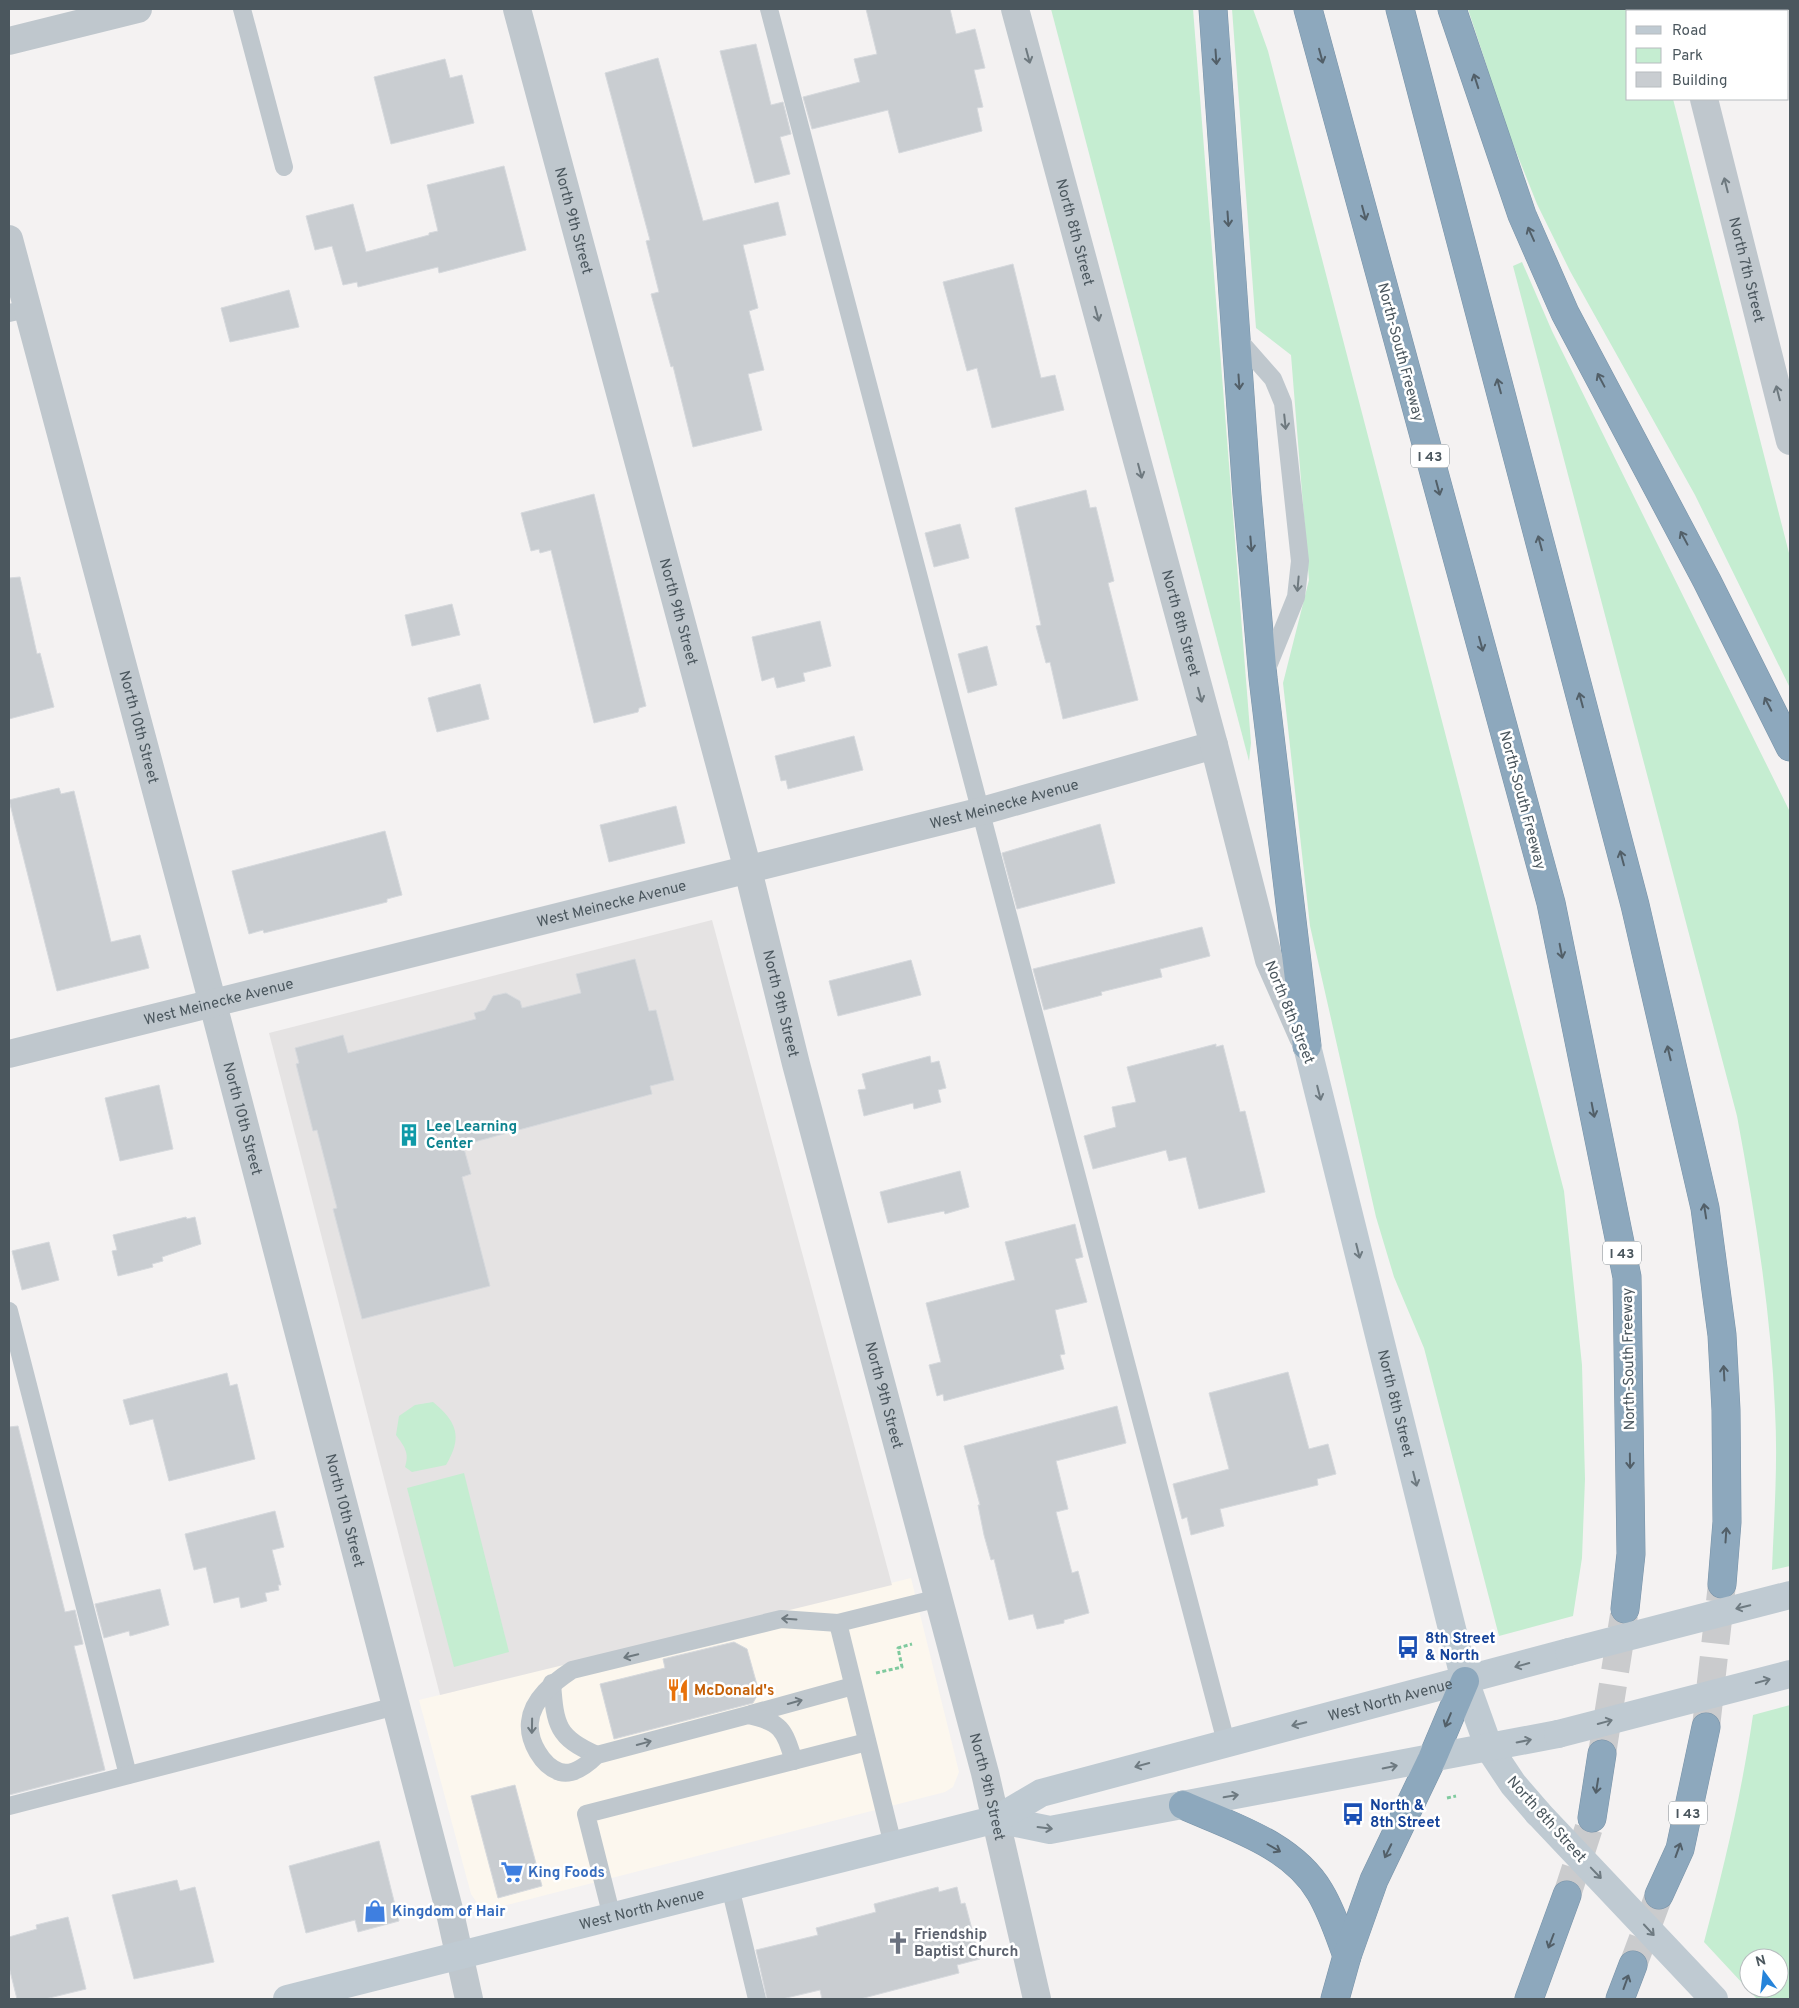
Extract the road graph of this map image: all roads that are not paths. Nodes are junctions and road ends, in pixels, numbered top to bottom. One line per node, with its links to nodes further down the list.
1 (138, 9): 10 (street)
2 (242, 9): 12 (lane)
3 (517, 9): 21 (street, North 9th Street)
4 (769, 9): 20 (lane)
5 (1015, 9): 18 (street, North 8th Street, one-way to 18)
6 (1213, 9): 15 (highway, one-way to 15)
7 (1308, 9): 29 (highway, North-South Freeway / I 43, one-way to 29)
8 (1400, 9): 26 (highway, one-way to 8)
9 (1452, 9): 19 (highway, one-way to 9)
10 (9, 41)
11 (1704, 100): 16 (street, North 7th Street, one-way to 11)
12 (284, 167)
13 (9, 239): 14 (street, North 10th Street)
14 (18, 311): 22 (street, North 10th Street)
15 (1236, 337): 17 (highway, one-way to 17); 17 (lane, one-way to 17)
16 (1790, 441)
17 (1263, 678): 23 (highway)
18 (1214, 745): 20 (street, West Meinecke Avenue); 23 (street, North 8th Street)
19 (1790, 748)
20 (982, 811): 21 (street, West Meinecke Avenue); 39 (lane)
21 (748, 870): 22 (street, West Meinecke Avenue); 28 (street, North 9th Street)
22 (213, 1004): 24 (street, West Meinecke Avenue); 35 (street, North 10th Street)
23 (1307, 1046): 32 (main road, North 8th Street, one-way to 32)
24 (9, 1054)
25 (9, 1311): 45 (lane)
26 (1722, 1584)
27 (1790, 1595): 32 (main road, West North Avenue, one-way to 32, bridge)
28 (939, 1598): 30 (lane); 49 (street, North 9th Street)
29 (1625, 1609)
30 (838, 1623): 33 (lane, one-way to 33); 34 (lane)
31 (1790, 1674): 40 (main road, West North Avenue, one-way to 31, bridge)
32 (1465, 1681): 39 (main road, West North Avenue, one-way to 39); 40 (main road, North 8th Street); 43 (highway, one-way to 43)
33 (552, 1684): 42 (lane); 42 (lane, one-way to 42)
34 (853, 1686): 36 (lane, one-way to 34); 38 (lane)
35 (396, 1706): 45 (lane); 55 (street, North 10th Street)
36 (748, 1715): 42 (lane, one-way to 36); 44 (lane)
37 (1706, 1727): 53 (highway, I 43, one-way to 37)
38 (867, 1742): 44 (lane); 50 (lane)
39 (1226, 1742): 49 (main road, West North Avenue, one-way to 49)
40 (1489, 1748): 43 (main road, West North Avenue); 64 (main road, North 8th Street, one-way to 64, bridge)
41 (1602, 1754): 48 (highway, one-way to 48)
42 (597, 1755)
43 (1432, 1759): 46 (main road, West North Avenue, one-way to 43); 57 (highway, one-way to 57)
44 (794, 1761): 54 (lane)
45 (128, 1775): 47 (lane)
46 (1182, 1805): 49 (main road, West North Avenue, one-way to 46); 57 (highway, one-way to 57)
47 (9, 1806)
48 (1592, 1818)
49 (997, 1819): 50 (main road, West North Avenue); 61 (street, North 9th Street)
50 (893, 1845): 51 (main road, West North Avenue)
51 (730, 1887): 54 (main road, West North Avenue); 60 (lane)
52 (1567, 1895): 62 (highway, one-way to 62)
53 (1659, 1895)
54 (612, 1917): 55 (main road, West North Avenue)
55 (460, 1955): 58 (main road, West North Avenue); 59 (street, North 10th Street)
56 (1632, 1965): 63 (highway, one-way to 56)
57 (1337, 1984)
58 (287, 1999)
59 (469, 1999)
60 (758, 1999)
61 (1037, 1999)
62 (1529, 1999)
63 (1620, 1999)
64 (1714, 1999)

